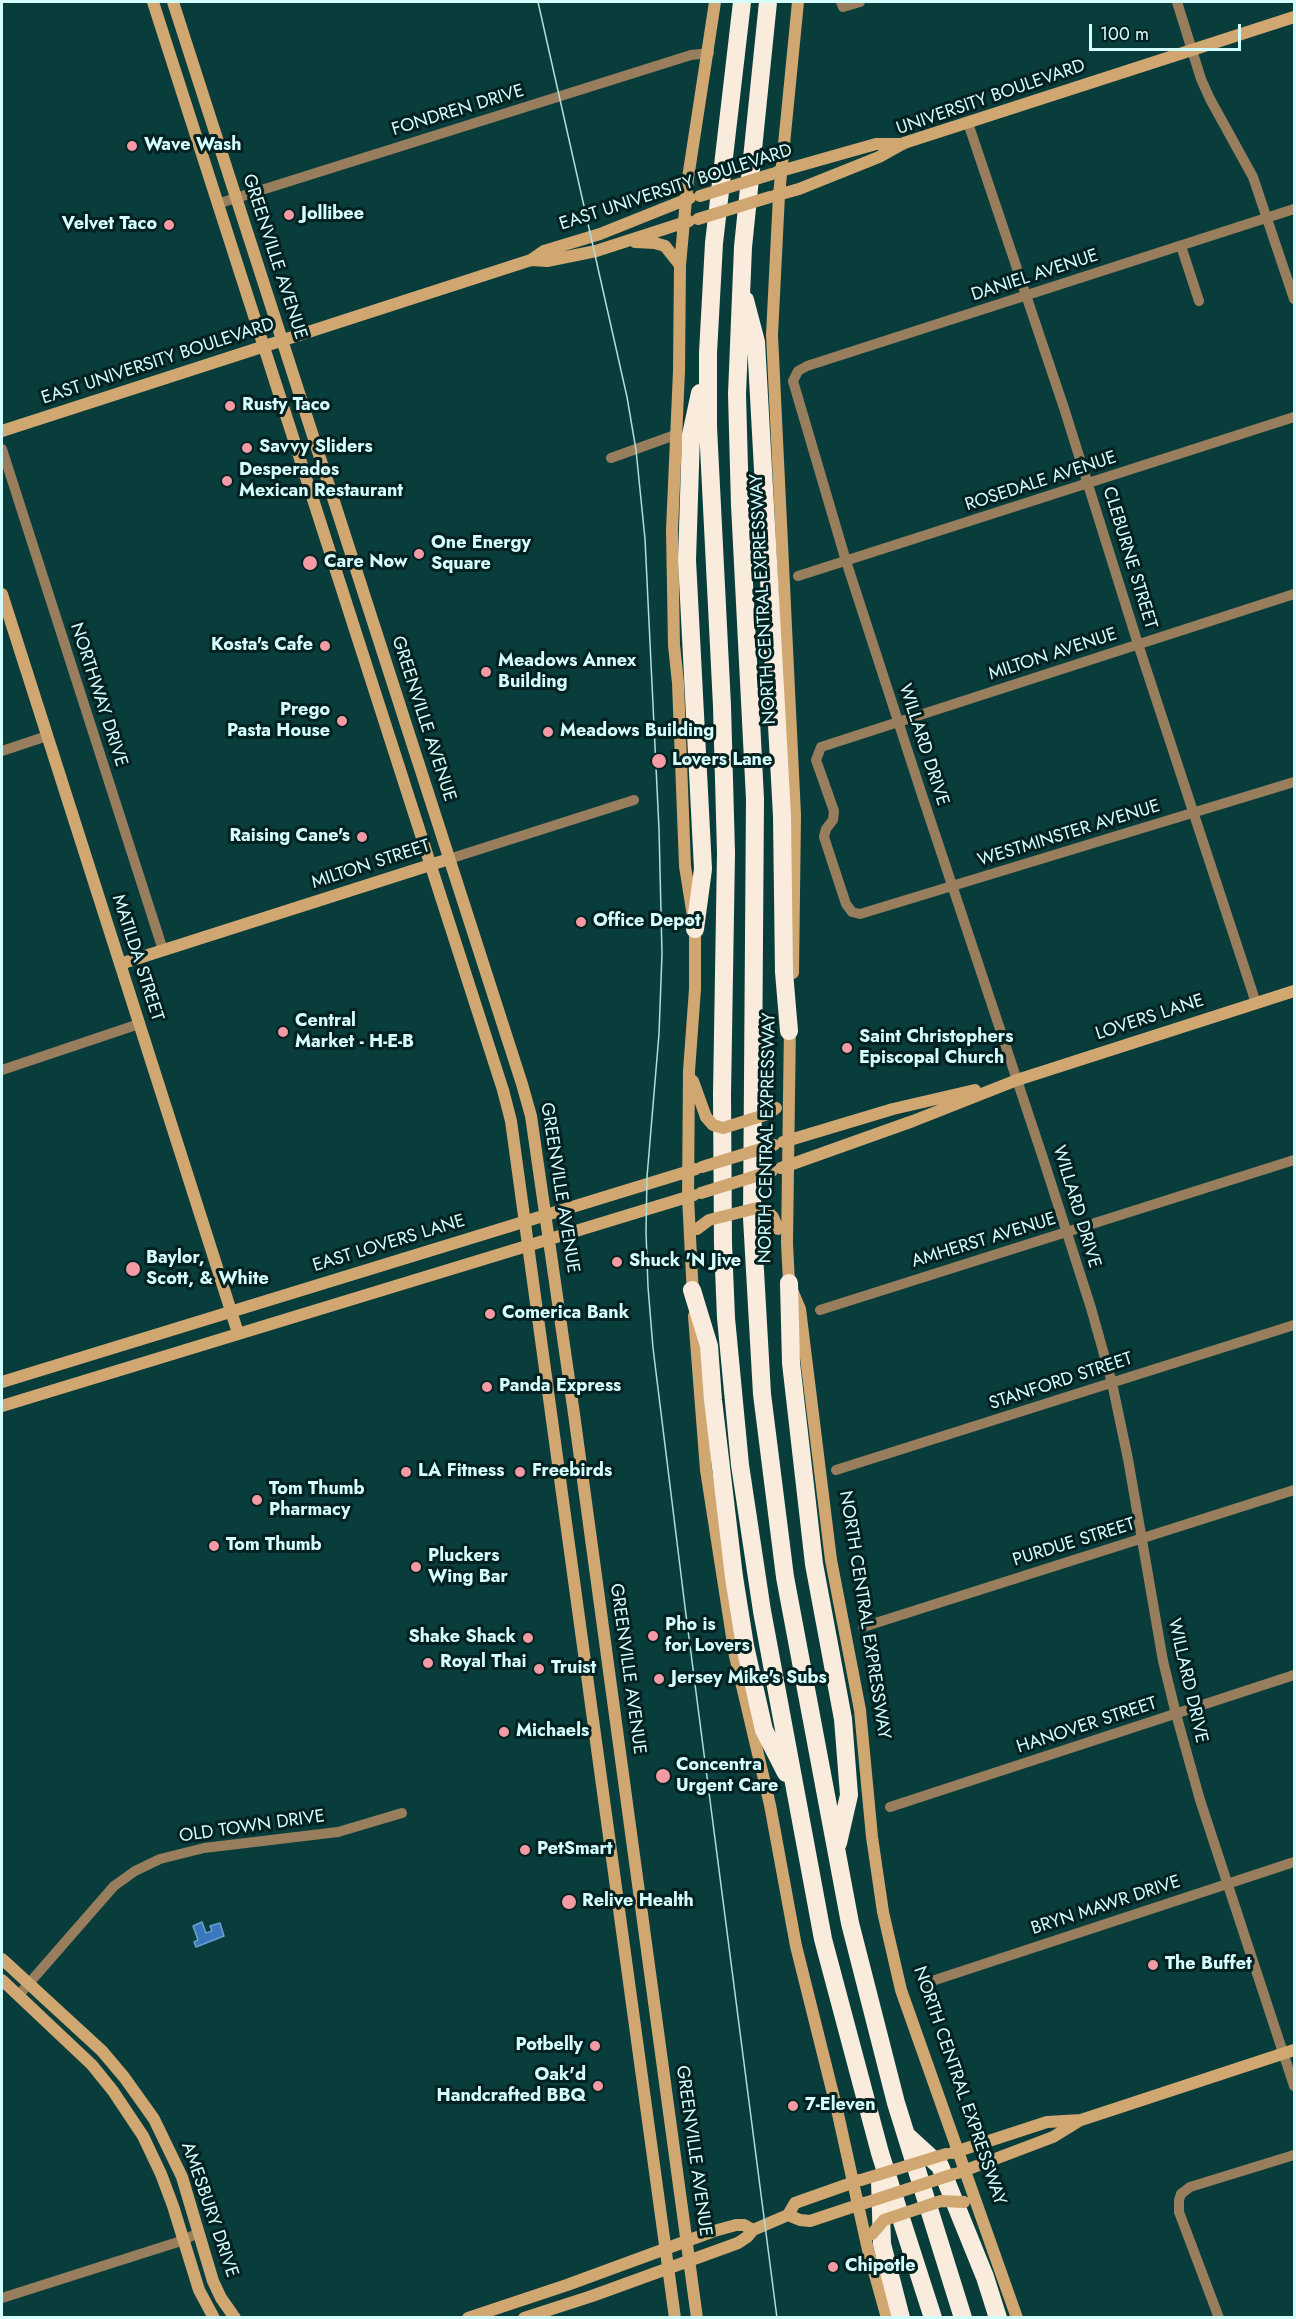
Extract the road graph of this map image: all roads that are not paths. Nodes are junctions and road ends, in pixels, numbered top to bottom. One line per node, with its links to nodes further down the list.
1 (153, 2): 19 (main road, GREENVILLE AVENUE)
2 (173, 2): 17 (main road, GREENVILLE AVENUE)
3 (715, 2): 12 (main road)
4 (742, 2): 33 (highway)
5 (768, 2): 27 (highway, NORTH CENTRAL EXPRESSWAY)
6 (798, 2): 15 (main road, NORTH CENTRAL EXPRESSWAY)
7 (860, 2): 9 (street)
8 (1177, 2): 11 (street)
9 (842, 4)
10 (1294, 17): 11 (main road, UNIVERSITY BOULEVARD)
11 (1192, 50): 13 (main road, UNIVERSITY BOULEVARD); 21 (street)
12 (709, 53): 17 (street, FONDREN DRIVE); 18 (main road)
13 (969, 123): 14 (main road, UNIVERSITY BOULEVARD); 28 (street, CLEBURNE STREET)
14 (904, 144): 15 (main road, EAST UNIVERSITY BOULEVARD); 16 (main road, UNIVERSITY BOULEVARD)
15 (777, 172): 16 (main road, NORTH CENTRAL EXPRESSWAY); 18 (main road, EAST UNIVERSITY BOULEVARD, bridge)
16 (774, 196): 22 (main road, EAST UNIVERSITY BOULEVARD, bridge); 66 (main road, NORTH CENTRAL EXPRESSWAY)
17 (237, 198): 19 (street, FONDREN DRIVE); 31 (main road, GREENVILLE AVENUE)
18 (686, 200): 22 (main road); 25 (main road, EAST UNIVERSITY BOULEVARD)
19 (217, 204): 32 (main road, GREENVILLE AVENUE)
20 (1294, 209): 21 (street, DANIEL AVENUE)
21 (1268, 218): 24 (street, DANIEL AVENUE); 29 (street)
22 (684, 223): 23 (main road, EAST UNIVERSITY BOULEVARD); 26 (main road)
23 (628, 241): 25 (main road, EAST UNIVERSITY BOULEVARD); 26 (main road)
24 (1181, 246): 28 (street, DANIEL AVENUE); 30 (street)
25 (531, 260): 31 (main road, EAST UNIVERSITY BOULEVARD)
26 (680, 265): 37 (main road)
27 (740, 283): 66 (highway); 104 (highway, NORTH CENTRAL EXPRESSWAY)
28 (1027, 296): 34 (street, DANIEL AVENUE); 40 (street, CLEBURNE STREET)
29 (1294, 299)
30 (1199, 301)
31 (282, 341): 32 (main road, EAST UNIVERSITY BOULEVARD); 41 (main road, GREENVILLE AVENUE)
32 (263, 347): 36 (main road, EAST UNIVERSITY BOULEVARD); 42 (main road, GREENVILLE AVENUE)
33 (708, 353): 60 (highway); 101 (highway)
34 (793, 381): 43 (street, WILLARD DRIVE)
35 (1294, 417): 40 (street, ROSEDALE AVENUE)
36 (2, 431)
37 (675, 435): 39 (street); 60 (main road)
38 (2, 449): 61 (street, NORTHWAY DRIVE)
39 (611, 458)
40 (1089, 484): 43 (street, ROSEDALE AVENUE); 49 (street, CLEBURNE STREET)
41 (345, 533): 42 (main road); 47 (main road, GREENVILLE AVENUE)
42 (325, 540): 48 (main road, GREENVILLE AVENUE)
43 (846, 561): 44 (street, ROSEDALE AVENUE); 50 (street, WILLARD DRIVE)
44 (798, 576)
45 (2, 594): 51 (main road, MATILDA STREET)
46 (1294, 594): 49 (street, MILTON AVENUE)
47 (378, 637): 48 (main road); 56 (main road, GREENVILLE AVENUE)
48 (358, 644): 57 (main road, GREENVILLE AVENUE)
49 (1138, 644): 50 (street, MILTON AVENUE); 55 (street, CLEBURNE STREET)
50 (898, 722): 58 (street, WILLARD DRIVE); 59 (street, MILTON AVENUE)
51 (47, 736): 52 (street); 62 (main road, MATILDA STREET)
52 (2, 751)
53 (1294, 782): 55 (street, WESTMINSTER AVENUE)
54 (634, 800): 56 (street, MILTON STREET)
55 (1194, 812): 58 (street, WESTMINSTER AVENUE); 64 (street, CLEBURNE STREET)
56 (449, 859): 57 (main road, MILTON STREET); 76 (main road, GREENVILLE AVENUE)
57 (429, 864): 61 (main road, MILTON STREET); 77 (main road, GREENVILLE AVENUE)
58 (953, 887): 59 (street, WESTMINSTER AVENUE); 69 (street, WILLARD DRIVE)
59 (852, 912)
60 (695, 929): 68 (main road)
61 (163, 950): 62 (main road, MILTON STREET)
62 (120, 964): 65 (main road, MATILDA STREET)
63 (1294, 991): 64 (main road, LOVERS LANE)
64 (1256, 1003): 69 (main road, LOVERS LANE)
65 (139, 1024): 67 (street); 86 (main road, MATILDA STREET)
66 (789, 1031): 70 (main road, NORTH CENTRAL EXPRESSWAY)
67 (2, 1070)
68 (689, 1071): 70 (main road, bridge); 74 (main road)
69 (1017, 1080): 71 (main road, LOVERS LANE); 73 (main road, LOVERS LANE); 78 (street, WILLARD DRIVE)
70 (789, 1086): 71 (main road, NORTH CENTRAL EXPRESSWAY)
71 (789, 1141): 73 (main road, NORTH CENTRAL EXPRESSWAY); 74 (main road, EAST LOVERS LANE, bridge)
72 (1294, 1160): 78 (street, AMHERST AVENUE)
73 (789, 1166): 75 (main road, bridge); 80 (main road, NORTH CENTRAL EXPRESSWAY)
74 (688, 1172): 75 (main road); 76 (main road, EAST LOVERS LANE)
75 (688, 1197): 79 (main road); 82 (main road)
76 (544, 1214): 77 (main road, EAST LOVERS LANE); 79 (main road, GREENVILLE AVENUE)
77 (525, 1220): 81 (main road, GREENVILLE AVENUE); 86 (main road, EAST LOVERS LANE)
78 (1066, 1232): 85 (street, AMHERST AVENUE); 90 (street, WILLARD DRIVE)
79 (548, 1239): 81 (main road); 99 (main road, GREENVILLE AVENUE)
80 (787, 1243): 82 (main road, bridge); 83 (main road, NORTH CENTRAL EXPRESSWAY)
81 (528, 1244): 88 (main road); 100 (main road, GREENVILLE AVENUE)
82 (690, 1249): 84 (main road)
83 (789, 1283): 104 (highway); 122 (main road, NORTH CENTRAL EXPRESSWAY)
84 (692, 1290): 101 (highway); 126 (main road)
85 (820, 1310)
86 (232, 1311): 88 (main road, MATILDA STREET); 89 (main road, EAST LOVERS LANE)
87 (1294, 1325): 90 (street, STANFORD STREET)
88 (238, 1333): 91 (main road)
89 (7, 1380): 91 (main road)
90 (1113, 1383): 93 (street, STANFORD STREET); 95 (street, WILLARD DRIVE)
91 (20, 1400): 92 (main road)
92 (2, 1406)
93 (836, 1470)
94 (1294, 1490): 95 (street, PURDUE STREET)
95 (1142, 1539): 96 (street, PURDUE STREET); 98 (street, WILLARD DRIVE)
96 (863, 1627)
97 (1294, 1675): 98 (street, HANOVER STREET)
98 (1176, 1714): 102 (street, HANOVER STREET); 106 (street, WILLARD DRIVE)
99 (622, 1762): 100 (main road); 107 (main road, GREENVILLE AVENUE)
100 (600, 1765): 108 (main road, GREENVILLE AVENUE)
101 (796, 1794): 123 (highway)
102 (890, 1807)
103 (402, 1813): 112 (street, OLD TOWN DRIVE)
104 (836, 1850): 121 (highway, NORTH CENTRAL EXPRESSWAY)
105 (1294, 1862): 106 (street, BRYN MAWR DRIVE)
106 (1228, 1884): 111 (street, BRYN MAWR DRIVE); 114 (street, WILLARD DRIVE)
107 (644, 1929): 108 (main road); 115 (main road, GREENVILLE AVENUE)
108 (622, 1932): 116 (main road, GREENVILLE AVENUE)
109 (2, 1959): 112 (main road, AMESBURY DRIVE)
110 (2, 1980): 113 (main road, AMESBURY DRIVE)
111 (928, 1982)
112 (28, 1984): 113 (street, OLD TOWN DRIVE); 118 (main road, AMESBURY DRIVE)
113 (18, 1996): 119 (main road, AMESBURY DRIVE)
114 (1289, 2052): 117 (street, WILLARD DRIVE); 120 (main road)
115 (664, 2070): 116 (main road); 134 (main road, GREENVILLE AVENUE)
116 (641, 2073): 135 (main road, GREENVILLE AVENUE)
117 (1294, 2086)
118 (138, 2096): 119 (main road); 131 (main road, AMESBURY DRIVE)
119 (123, 2105): 132 (main road, AMESBURY DRIVE)
120 (1081, 2120): 122 (main road); 125 (main road)
121 (905, 2134): 150 (highway, NORTH CENTRAL EXPRESSWAY); 151 (highway)
122 (952, 2152): 125 (main road, NORTH CENTRAL EXPRESSWAY); 126 (main road, bridge)
123 (880, 2153): 148 (highway); 149 (highway)
124 (1294, 2155): 153 (street)
125 (959, 2173): 127 (main road, bridge); 128 (main road, NORTH CENTRAL EXPRESSWAY)
126 (857, 2181): 127 (main road); 129 (main road)
127 (862, 2204): 129 (main road); 133 (main road)
128 (977, 2205): 133 (main road, bridge); 152 (main road, NORTH CENTRAL EXPRESSWAY)
129 (788, 2215): 130 (main road)
130 (753, 2230): 134 (main road); 136 (main road)
131 (199, 2233): 132 (street); 142 (main road, AMESBURY DRIVE)
132 (184, 2239): 140 (street); 141 (main road, AMESBURY DRIVE)
133 (869, 2239): 147 (main road)
134 (687, 2240): 135 (main road); 136 (main road, GREENVILLE AVENUE)
135 (665, 2248): 137 (main road); 138 (main road, GREENVILLE AVENUE)
136 (689, 2260): 138 (main road); 146 (main road, GREENVILLE AVENUE)
137 (619, 2266): 139 (main road); 143 (main road)
138 (668, 2267): 139 (main road); 145 (main road, GREENVILLE AVENUE)
139 (626, 2282): 144 (main road)
140 (2, 2298)
141 (214, 2318)
142 (235, 2318)
143 (468, 2318)
144 (524, 2318)
145 (675, 2318)
146 (697, 2318)
147 (887, 2318)
148 (901, 2318)
149 (933, 2318)
150 (963, 2318)
151 (998, 2318)
152 (1017, 2318)
153 (1219, 2318)

